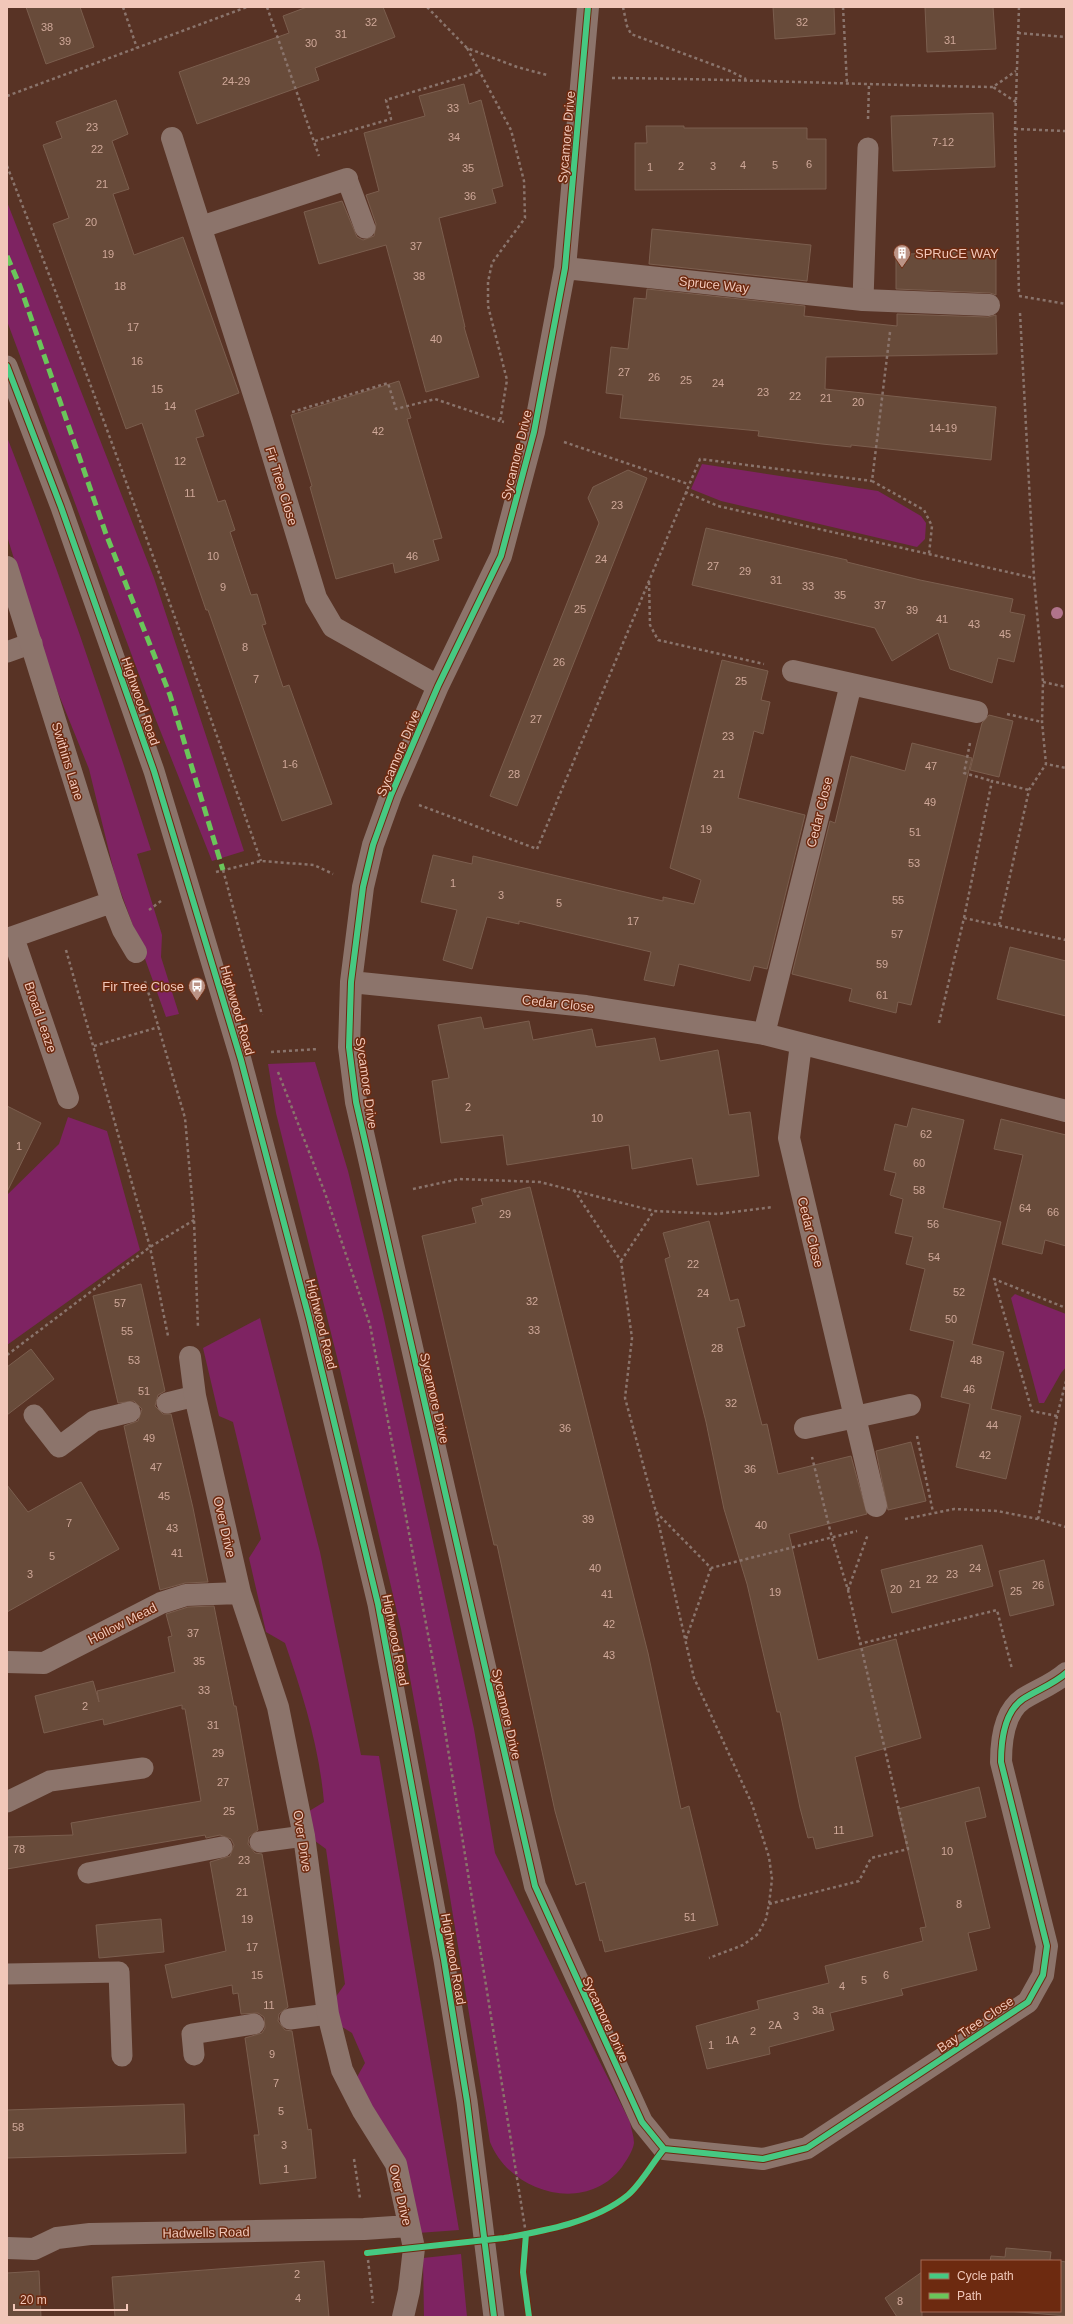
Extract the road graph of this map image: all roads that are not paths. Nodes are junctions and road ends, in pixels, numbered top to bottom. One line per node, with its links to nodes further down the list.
1 (588, 7): 7 (street, Sycamore Drive)
2 (172, 138): 5 (street, Fir Tree Close)
3 (868, 148): 8 (lane)
4 (337, 182): 5 (street); 6 (lane)
5 (201, 227): 16 (street, Fir Tree Close)
6 (365, 228)
7 (565, 268): 8 (street, Spruce Way); 16 (street, Sycamore Drive)
8 (863, 300): 9 (street, Spruce Way)
9 (989, 305)
10 (7, 366): 54 (lane, Highwood Road)
11 (7, 567): 12 (street, Swithins Lane)
12 (32, 643): 13 (lane); 18 (street, Swithins Lane)
13 (7, 652)
14 (793, 671): 15 (street)
15 (851, 684): 17 (street); 22 (street, Cedar Close)
16 (438, 686): 21 (street, Sycamore Drive)
17 (977, 712)
18 (112, 902): 19 (street, Broad Leaze); 20 (street, Swithins Lane)
19 (10, 938): 24 (street, Broad Leaze)
20 (136, 952)
21 (351, 982): 22 (street, Cedar Close); 50 (street, Sycamore Drive)
22 (764, 1034): 23 (street, Cedar Close)
23 (801, 1044): 25 (street, Cedar Close); 32 (street, Cedar Close)
24 (68, 1098)
25 (1066, 1111)
26 (190, 1357): 27 (street, Over Drive)
27 (195, 1396): 28 (lane); 35 (street, Over Drive)
28 (167, 1403)
29 (910, 1405): 32 (street)
30 (130, 1412): 31 (lane)
31 (34, 1415)
32 (856, 1417): 33 (street); 34 (street, Cedar Close)
33 (805, 1428)
34 (876, 1506)
35 (240, 1593): 36 (street, Hollow Mead); 40 (street, Over Drive)
36 (7, 1662)
37 (1066, 1673): 50 (street, Bay Tree Close)
38 (143, 1768): 39 (lane)
39 (7, 1802)
40 (304, 1836): 41 (lane); 45 (street, Over Drive)
41 (260, 1842)
42 (222, 1847): 43 (lane)
43 (88, 1873)
44 (7, 1974): 49 (lane)
45 (328, 2014): 46 (lane); 51 (street, Over Drive)
46 (290, 2019)
47 (254, 2024): 48 (lane)
48 (194, 2055)
49 (122, 2056)
50 (664, 2149)
51 (408, 2226): 52 (street, Hadwells Road); 53 (street, Over Drive)
52 (7, 2248)
53 (403, 2317)
54 (494, 2317)

